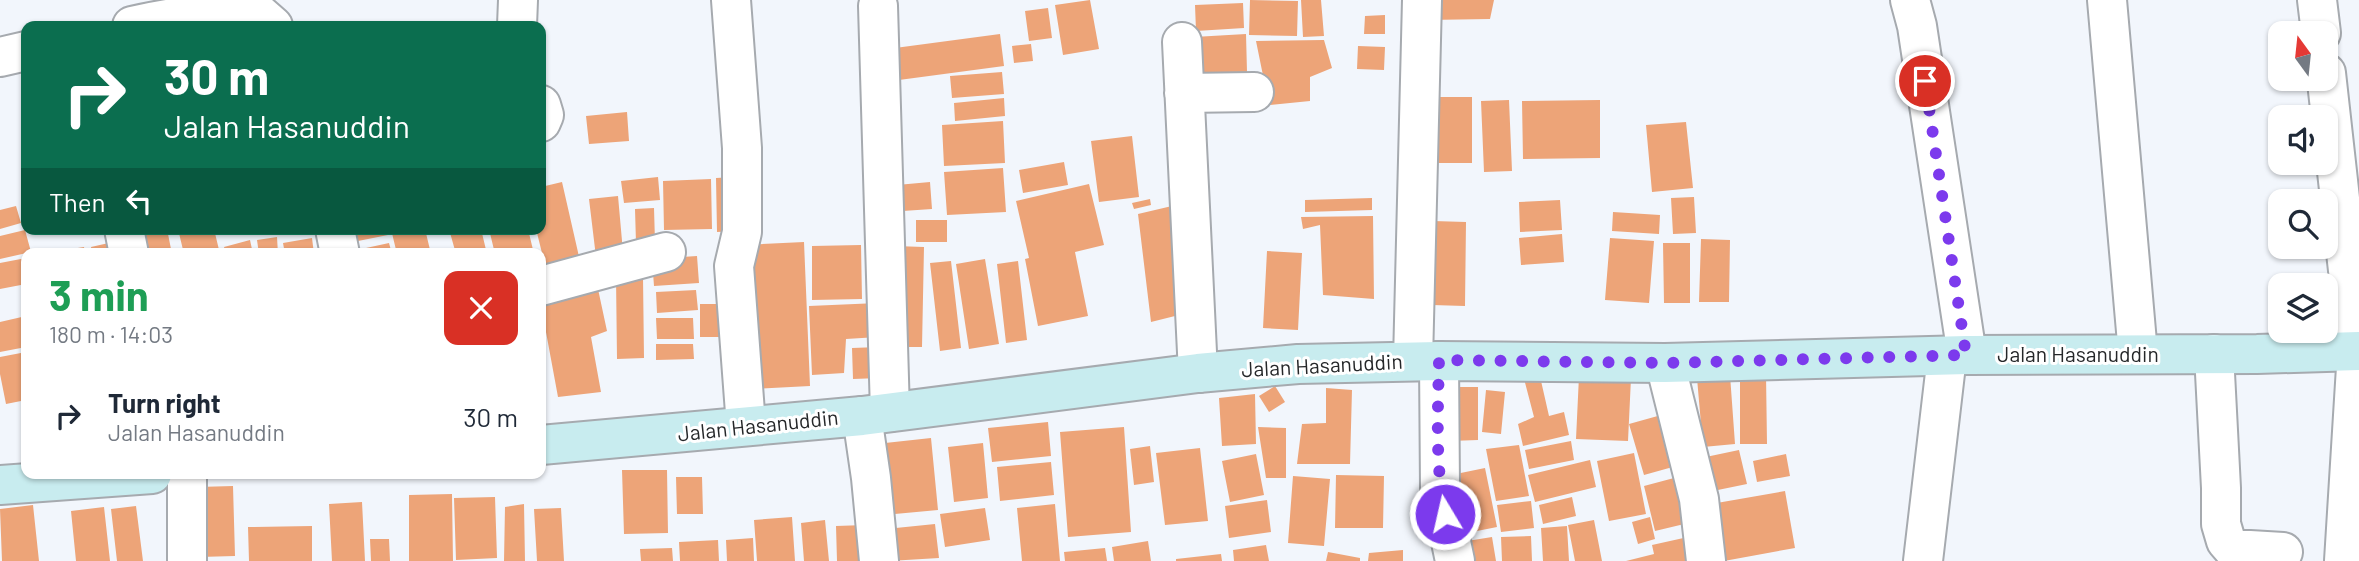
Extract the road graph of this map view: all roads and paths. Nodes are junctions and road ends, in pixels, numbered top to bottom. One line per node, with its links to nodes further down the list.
1 (518, 0): 10 (street)
2 (731, 0): 28 (street)
3 (1422, 0): 24 (street)
4 (1910, 0): 23 (street)
5 (2107, 0): 21 (street)
6 (2317, 0): 11 (street)
7 (878, 6): 27 (street)
8 (154, 21): 9 (street)
9 (267, 21)
10 (517, 21)
11 (2320, 21)
12 (1182, 42): 17 (street)
13 (21, 52): 14 (street)
14 (0, 57)
15 (2328, 91): 20 (street)
16 (1254, 92): 17 (street)
17 (1185, 93): 26 (street)
18 (666, 252): 19 (street)
19 (546, 285)
20 (2358, 351): 22 (main road, Jalan Hasanuddin); 39 (street)
21 (2138, 354): 22 (main road, Jalan Hasanuddin); 23 (main road, Jalan Hasanuddin)
22 (2214, 354): 33 (street)
23 (1957, 356): 25 (main road, Jalan Hasanuddin); 38 (street)
24 (1426, 361): 25 (main road, Jalan Hasanuddin); 26 (main road, Jalan Hasanuddin); 36 (street)
25 (1665, 363): 37 (street)
26 (1198, 373): 27 (main road, Jalan Hasanuddin)
27 (876, 414): 28 (main road, Jalan Hasanuddin); 35 (street)
28 (746, 426): 29 (main road, Jalan Hasanuddin)
29 (546, 445)
30 (83, 479): 32 (main road)
31 (187, 479): 34 (street)
32 (0, 485)
33 (2283, 552)
34 (187, 561)
35 (879, 561)
36 (1455, 561)
37 (1706, 561)
38 (1923, 561)
39 (2344, 561)

